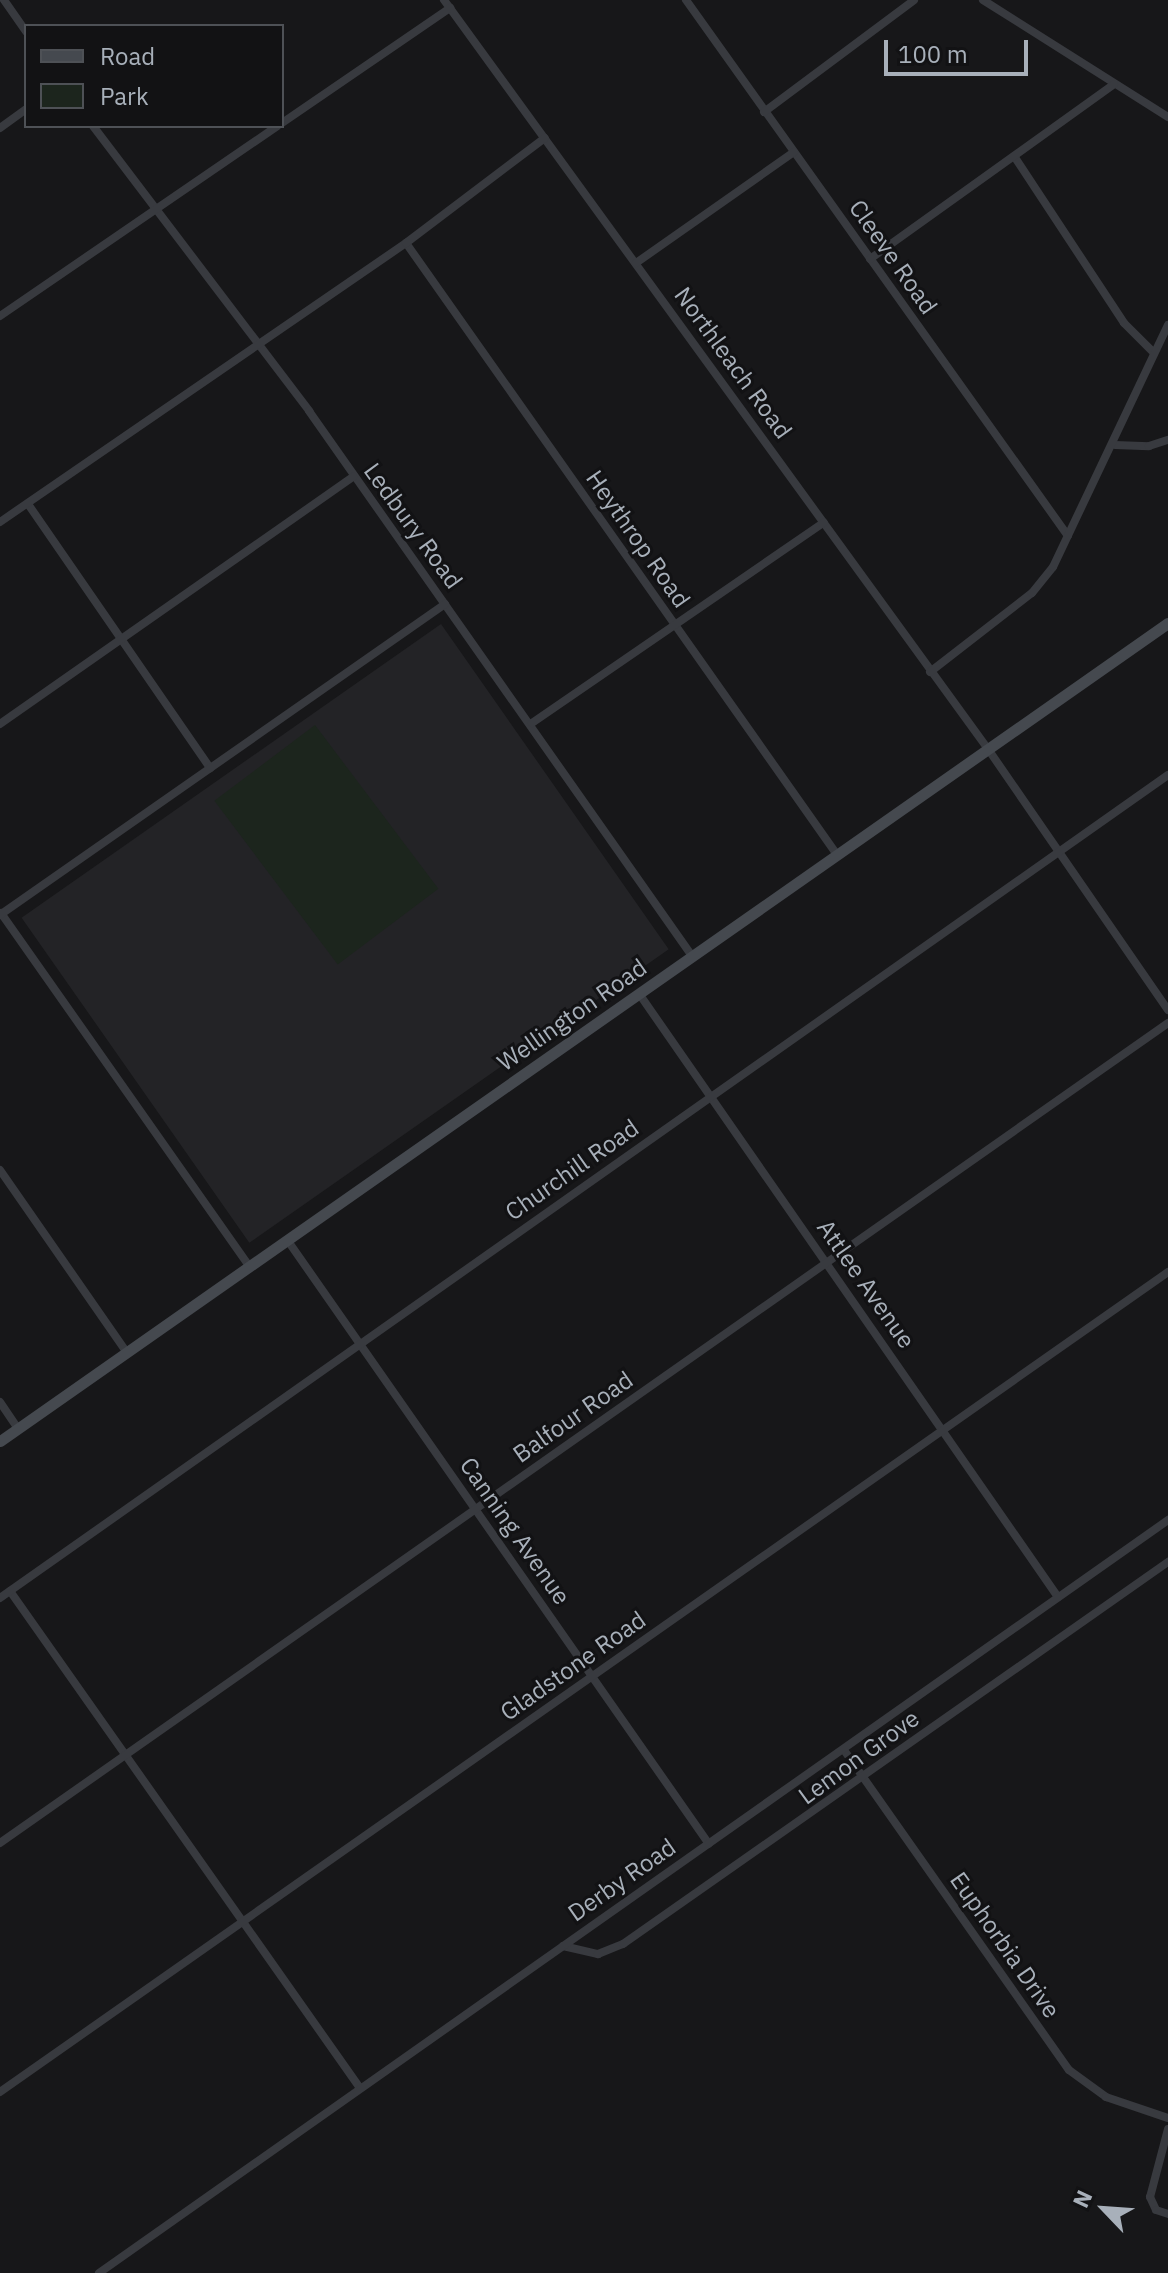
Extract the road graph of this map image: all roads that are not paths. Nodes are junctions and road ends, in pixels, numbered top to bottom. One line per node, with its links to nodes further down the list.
1 (4, 0): 6 (street)
2 (686, 0): 9 (street, Cleeve Road)
3 (914, 0): 9 (street)
4 (983, 0): 7 (street)
5 (447, 4): 11 (street); 15 (street, Northleach Road)
6 (24, 29)
7 (1114, 84): 10 (street); 17 (street)
8 (24, 110): 12 (street)
9 (764, 112): 16 (street, Cleeve Road)
10 (1168, 117)
11 (284, 121)
12 (0, 128)
13 (94, 128): 18 (street, Ledbury Road)
14 (274, 128): 18 (street)
15 (545, 138): 19 (street); 21 (street, Northleach Road)
16 (794, 152): 20 (street, Cleeve Road); 21 (street)
17 (1014, 156): 20 (street); 25 (street)
18 (155, 209): 22 (street); 24 (street, Ledbury Road)
19 (406, 243): 24 (street); 35 (street, Heythrop Road)
20 (870, 259): 32 (street, Cleeve Road)
21 (636, 263): 31 (street, Northleach Road)
22 (0, 316)
23 (1168, 325): 25 (street)
24 (259, 344): 28 (street, Ledbury Road); 29 (street)
25 (1154, 353): 27 (street)
26 (1168, 440): 27 (street)
27 (1115, 445): 32 (street)
28 (353, 477): 33 (street, Ledbury Road); 36 (street)
29 (28, 504): 30 (street); 36 (street)
30 (0, 522)
31 (824, 522): 35 (street); 37 (street, Northleach Road)
32 (1068, 536): 37 (street)
33 (445, 604): 38 (street, Ledbury Road); 41 (street)
34 (1168, 623): 40 (main road, Wellington Road)
35 (673, 625): 38 (street); 44 (street, Heythrop Road)
36 (122, 638): 39 (street); 41 (street)
37 (930, 672): 40 (street, Northleach Road)
38 (532, 723): 46 (street, Ledbury Road)
39 (0, 724)
40 (988, 749): 43 (street, Northleach Road); 44 (main road, Wellington Road)
41 (210, 768): 45 (street)
42 (1168, 775): 43 (street, Churchill Road)
43 (1059, 853): 48 (street, Northleach Road); 50 (street, Churchill Road)
44 (838, 856): 46 (main road, Wellington Road)
45 (1, 914): 54 (street)
46 (692, 956): 47 (main road, Wellington Road)
47 (640, 995): 50 (street, Attlee Avenue); 52 (main road, Wellington Road)
48 (1168, 1010)
49 (1168, 1023): 53 (street, Balfour Road)
50 (711, 1096): 53 (street, Attlee Avenue); 56 (street, Churchill Road)
51 (0, 1170): 57 (street)
52 (288, 1241): 54 (main road, Wellington Road); 56 (street, Canning Avenue)
53 (827, 1262): 60 (street, Attlee Avenue); 62 (street, Balfour Road)
54 (250, 1267): 57 (main road, Wellington Road)
55 (1168, 1272): 60 (street, Gladstone Road)
56 (359, 1344): 62 (street, Canning Avenue); 65 (street, Churchill Road)
57 (126, 1351): 59 (main road, Wellington Road)
58 (0, 1402): 59 (street)
59 (18, 1429): 61 (main road, Wellington Road)
60 (943, 1430): 66 (street, Attlee Avenue); 68 (street, Gladstone Road)
61 (0, 1441)
62 (475, 1510): 68 (street, Canning Avenue); 70 (street, Balfour Road)
63 (1168, 1520): 66 (street, Derby Road)
64 (1168, 1562): 71 (street, Lemon Grove)
65 (10, 1591): 67 (street, Churchill Road); 70 (street)
66 (1058, 1597): 69 (street, Derby Road)
67 (0, 1598)
68 (593, 1676): 73 (street, Canning Avenue); 74 (street, Gladstone Road)
69 (844, 1750): 71 (street, Euphorbia Drive); 73 (street, Derby Road)
70 (124, 1757): 72 (street, Balfour Road); 74 (street)
71 (864, 1779): 75 (street, Lemon Grove); 78 (street, Euphorbia Drive)
72 (0, 1843)
73 (709, 1844): 75 (street, Derby Road)
74 (242, 1921): 76 (street); 77 (street, Gladstone Road)
75 (563, 1946): 76 (street, Derby Road)
76 (360, 2088): 81 (street, Derby Road)
77 (0, 2092)
78 (1168, 2118)
79 (1168, 2129): 80 (street)
80 (1168, 2214)
81 (99, 2273)

